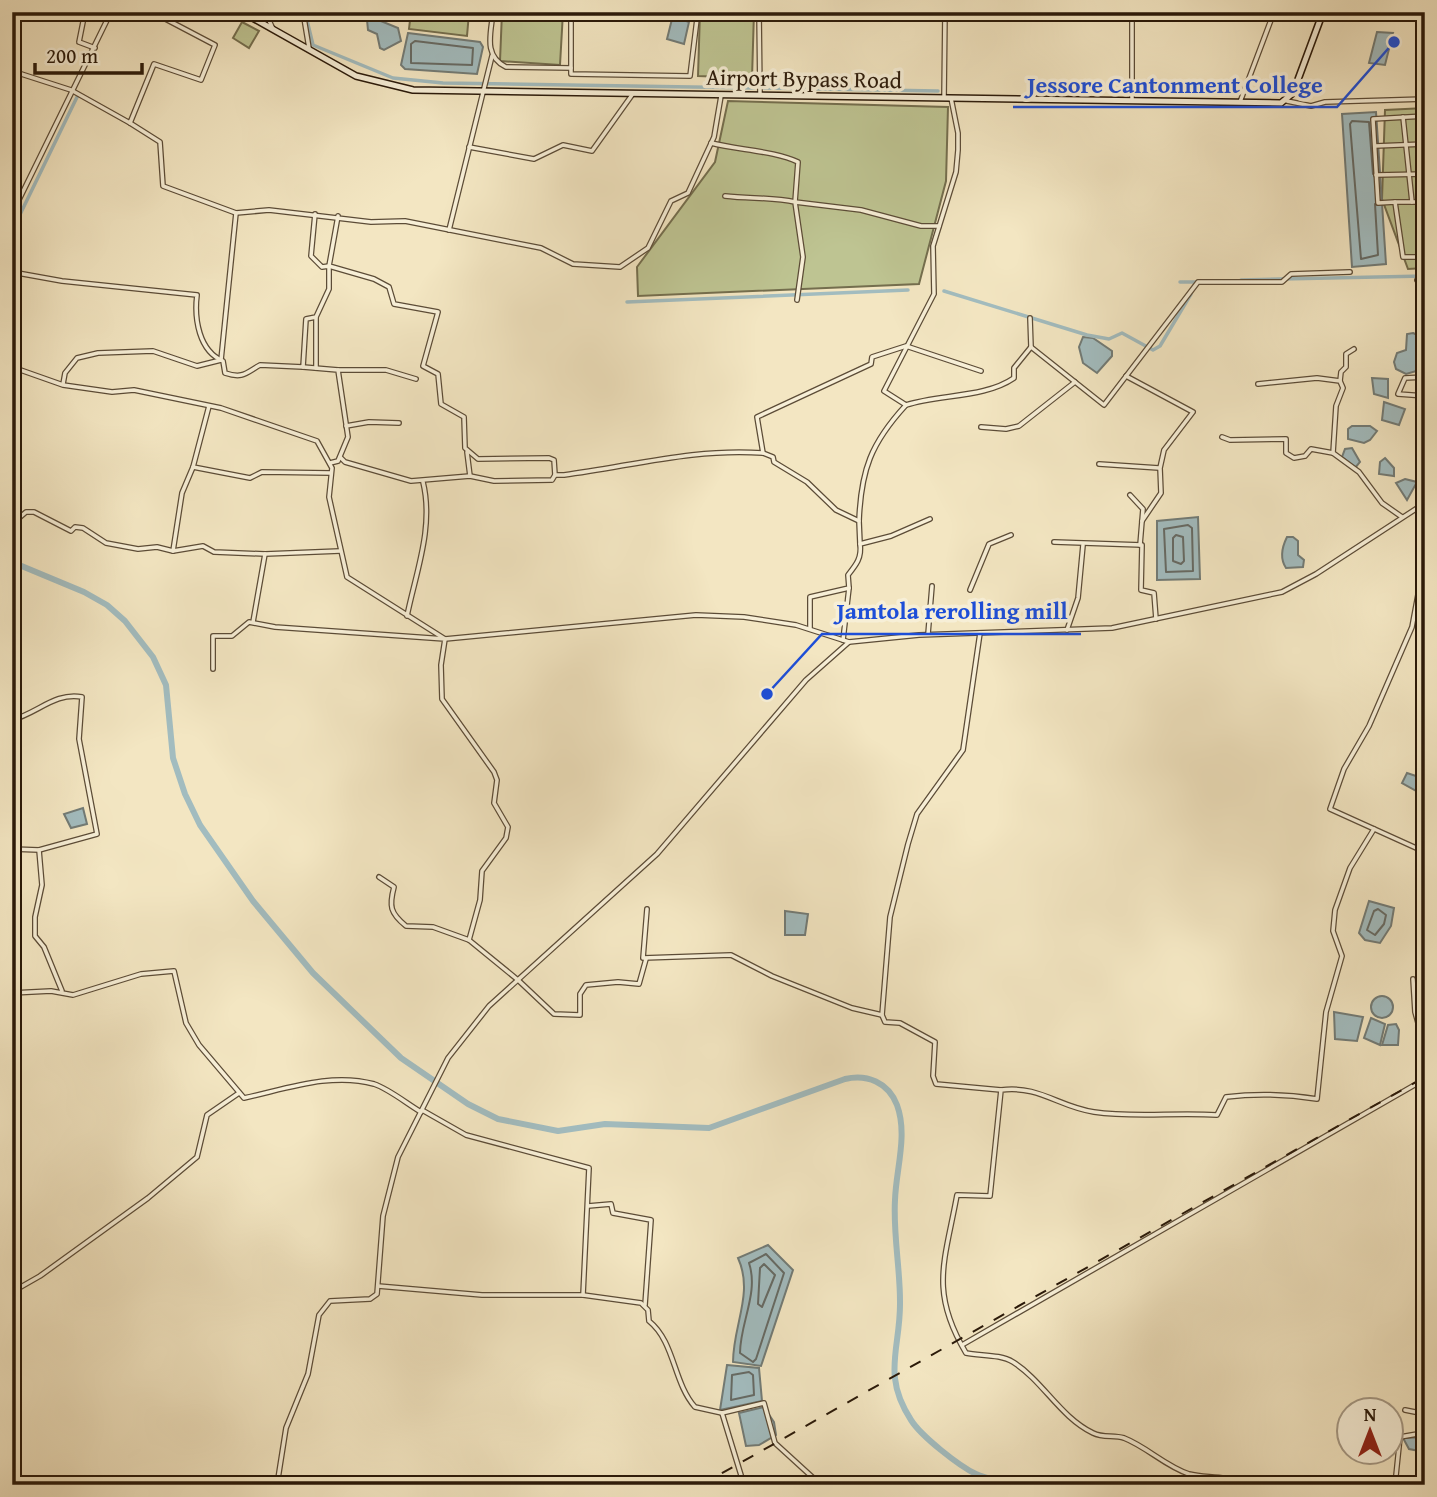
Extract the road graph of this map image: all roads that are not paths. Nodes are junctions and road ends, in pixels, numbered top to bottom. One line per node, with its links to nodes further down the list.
1 (85, 12): 15 (street)
2 (110, 12): 15 (street); 32 (street)
3 (242, 12): 14 (street, Airport Bypass Road)
4 (265, 12): 14 (street)
5 (303, 12): 16 (street)
6 (493, 12): 17 (street)
7 (570, 12): 18 (street)
8 (689, 12): 18 (street)
9 (759, 12): 24 (street)
10 (945, 12): 25 (street)
11 (1132, 12): 27 (street)
12 (1274, 12): 29 (street)
13 (1323, 12): 28 (street)
14 (274, 31): 16 (street, Airport Bypass Road)
15 (95, 48): 20 (street)
16 (309, 50): 21 (street, Airport Bypass Road)
17 (492, 56): 18 (street); 21 (street)
18 (571, 68)
19 (12, 71): 20 (street)
20 (71, 90): 32 (street); 47 (street)
21 (482, 92): 22 (street, Airport Bypass Road); 37 (street)
22 (633, 94): 23 (street, Airport Bypass Road); 37 (street)
23 (722, 95): 24 (street, Airport Bypass Road); 33 (street)
24 (760, 95): 25 (street, Airport Bypass Road)
25 (948, 98): 27 (street, Airport Bypass Road); 50 (street)
26 (1425, 99): 28 (street)
27 (1132, 100): 29 (street, Airport Bypass Road)
28 (1287, 101): 29 (street, Airport Bypass Road)
29 (1240, 102)
30 (1425, 116): 31 (street)
31 (1403, 117): 35 (street); 36 (street)
32 (130, 123): 46 (street)
33 (711, 143): 42 (street); 51 (street)
34 (1425, 144): 35 (street)
35 (1406, 145): 36 (street); 38 (street)
36 (1374, 146): 40 (street)
37 (469, 147): 51 (street)
38 (1410, 174): 39 (street); 40 (street); 44 (street)
39 (1425, 174)
40 (1376, 175): 43 (street)
41 (725, 196): 42 (street)
42 (795, 202): 50 (street); 58 (street)
43 (1395, 202): 44 (street); 52 (street)
44 (1412, 202): 45 (street)
45 (1425, 202)
46 (236, 213): 48 (street); 64 (street)
47 (12, 214)
48 (315, 214): 49 (street); 53 (street)
49 (338, 216): 51 (street); 53 (street)
50 (939, 226): 61 (street)
51 (449, 230)
52 (1425, 257)
53 (329, 266): 59 (street); 84 (street)
54 (12, 272): 64 (street)
55 (1350, 272): 70 (street)
56 (1417, 280): 57 (street)
57 (1425, 282)
58 (797, 300)
59 (316, 317): 65 (street); 67 (street)
60 (1030, 318): 62 (street)
61 (906, 346): 69 (street); 78 (street); 85 (street)
62 (1031, 347): 74 (street); 78 (street)
63 (1354, 349): 73 (street)
64 (221, 360): 65 (street); 76 (street)
65 (303, 367): 67 (street)
66 (12, 368): 76 (street)
67 (316, 368): 68 (street)
68 (338, 370): 72 (street); 81 (street)
69 (981, 371)
70 (1126, 376): 74 (street); 91 (street)
71 (1425, 377): 77 (street)
72 (416, 379)
73 (1340, 381): 75 (street); 86 (street)
74 (1075, 382): 82 (street)
75 (1258, 384)
76 (63, 385): 79 (street)
77 (1425, 396)
78 (906, 405): 101 (street)
79 (209, 406): 88 (street); 90 (street)
80 (399, 423): 81 (street)
81 (346, 426): 87 (street)
82 (981, 427)
83 (1222, 437): 86 (street)
84 (466, 450): 93 (street); 94 (street)
85 (763, 453): 93 (street); 101 (street)
86 (1333, 453): 99 (street)
87 (340, 457): 88 (street); 95 (street)
88 (330, 463): 92 (street)
89 (1099, 464): 91 (street)
90 (193, 467): 92 (street); 108 (street)
91 (1160, 468): 102 (street)
92 (331, 473): 109 (street)
93 (555, 475): 94 (street)
94 (470, 476): 95 (street)
95 (423, 482): 115 (street)
96 (1130, 495): 102 (street)
97 (1425, 503): 99 (street)
98 (12, 514): 108 (street)
99 (1402, 517): 116 (street)
100 (930, 519): 105 (street)
101 (859, 521): 105 (street)
102 (1142, 521): 107 (street)
103 (1011, 535): 114 (street)
104 (1054, 542): 106 (street)
105 (860, 544): 113 (street)
106 (1083, 545): 107 (street); 119 (street)
107 (1140, 545): 116 (street)
108 (173, 551): 110 (street)
109 (340, 551): 110 (street); 115 (street)
110 (265, 554): 117 (street)
111 (1425, 557): 127 (street)
112 (932, 586): 121 (street)
113 (849, 588): 118 (street); 123 (street)
114 (970, 590)
115 (407, 616): 122 (street)
116 (1156, 620): 119 (street)
117 (253, 622): 122 (street); 125 (street)
118 (810, 629): 122 (street); 123 (street)
119 (1067, 630): 120 (street)
120 (980, 633): 121 (street); 139 (street)
121 (928, 634): 124 (street)
122 (445, 639): 133 (street)
123 (842, 640): 124 (street)
124 (849, 642): 136 (street)
125 (213, 669)
126 (12, 720): 129 (street)
127 (1374, 829): 130 (street); 142 (street)
128 (12, 849): 129 (street)
129 (39, 850): 138 (street)
130 (1425, 852)
131 (379, 877): 133 (street)
132 (647, 909): 134 (street)
133 (469, 940): 136 (street)
134 (646, 959): 136 (street); 139 (street)
135 (1413, 979): 140 (street)
136 (518, 980): 144 (street)
137 (12, 993): 138 (street)
138 (64, 993): 143 (street)
139 (883, 1014): 142 (street)
140 (1425, 1048)
141 (1425, 1079): 150 (street)
142 (1002, 1090): 150 (street)
143 (239, 1093): 144 (street); 147 (street)
144 (421, 1111): 145 (street); 146 (street)
145 (589, 1206): 148 (street); 149 (street)
146 (378, 1286): 148 (street); 155 (street)
147 (12, 1292)
148 (583, 1295): 149 (street)
149 (645, 1305): 152 (street)
150 (961, 1345): 158 (street)
151 (1406, 1410): 153 (street)
152 (722, 1413): 156 (street); 157 (street)
153 (1425, 1414)
154 (1424, 1429): 159 (street)
155 (277, 1485)
156 (744, 1485)
157 (821, 1485)
158 (1241, 1485)
159 (1395, 1485)

